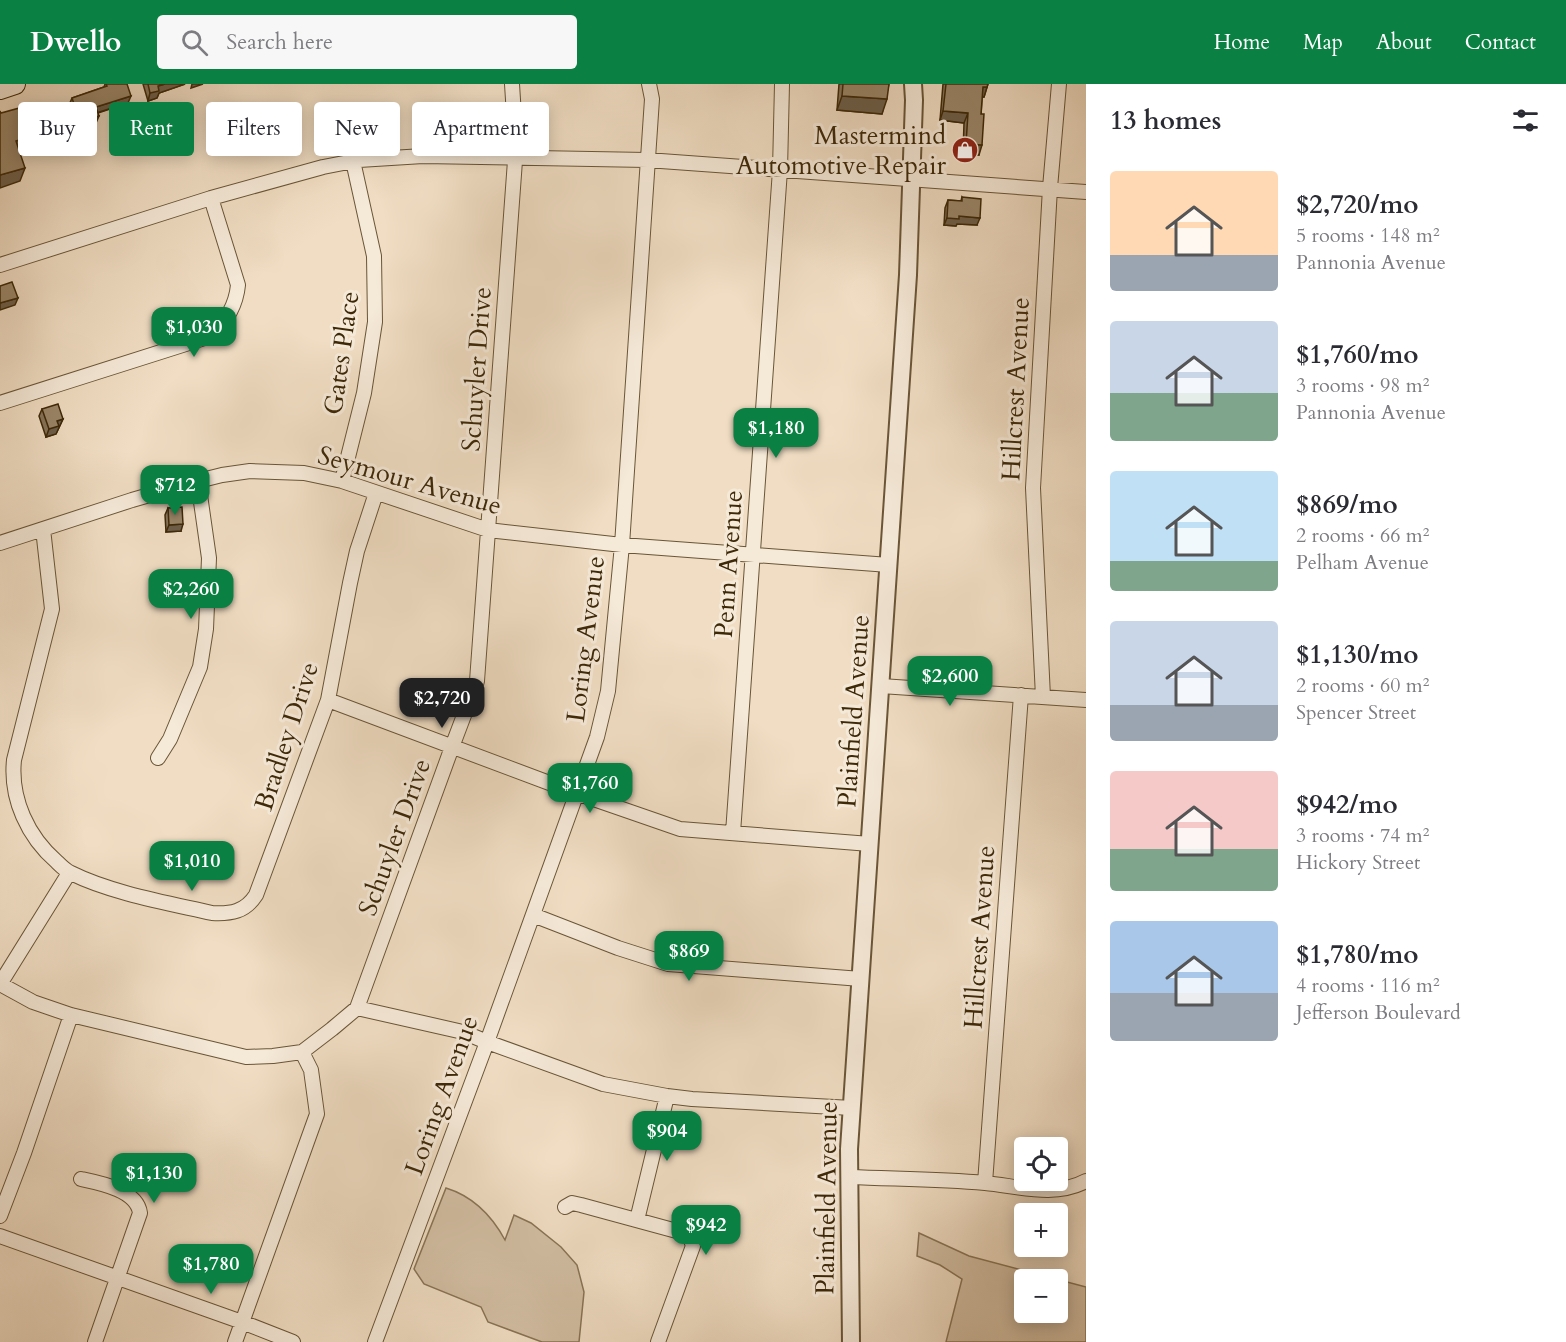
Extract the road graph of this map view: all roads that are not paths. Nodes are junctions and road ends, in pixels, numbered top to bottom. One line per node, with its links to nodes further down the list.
1 (15, 84): 7 (main road)
2 (512, 84): 8 (street, Schuyler Drive)
3 (649, 84): 9 (street, Loring Avenue)
4 (782, 84): 11 (street, Penn Avenue)
5 (914, 84): 12 (street, Plainfield Avenue)
6 (1059, 84): 13 (street, Hillcrest Avenue)
7 (0, 89)
8 (516, 157): 9 (street); 10 (street); 22 (street, Schuyler Drive)
9 (647, 160): 11 (street); 24 (street, Loring Avenue)
10 (353, 161): 15 (street); 19 (street, Gates Place)
11 (780, 170): 12 (street); 25 (street, Penn Avenue)
12 (912, 179): 13 (street); 26 (street, Plainfield Avenue)
13 (1050, 188): 14 (street); 29 (street, Hillcrest Avenue)
14 (1086, 192)
15 (211, 198): 16 (street); 17 (street)
16 (0, 265)
17 (0, 403)
18 (198, 481): 19 (street, Seymour Avenue); 21 (street, Seymour Avenue); 33 (street)
19 (342, 481): 20 (street, Seymour Avenue)
20 (376, 493): 22 (street, Seymour Avenue); 30 (street, Bradley Drive)
21 (43, 529): 23 (street, Seymour Avenue); 37 (street, Bradley Drive)
22 (488, 530): 24 (street, Seymour Avenue); 32 (street, Schuyler Drive)
23 (0, 543)
24 (622, 545): 25 (street, Seymour Avenue); 34 (street, Loring Avenue)
25 (753, 555): 26 (street, Seymour Avenue); 35 (street, Penn Avenue)
26 (888, 565): 27 (street, Plainfield Avenue)
27 (880, 686): 28 (street); 36 (street, Plainfield Avenue)
28 (1021, 695): 29 (street); 50 (street, Hillcrest Avenue)
29 (1043, 697): 31 (street)
30 (328, 700): 32 (street); 37 (street, Bradley Drive)
31 (1086, 700)
32 (452, 747): 34 (street); 41 (street, Schuyler Drive)
33 (158, 758)
34 (576, 793): 35 (street); 38 (street, Loring Avenue)
35 (733, 832): 36 (street)
36 (870, 844): 39 (street, Plainfield Avenue)
37 (69, 873): 40 (street)
38 (533, 915): 39 (street); 43 (street, Loring Avenue)
39 (861, 979): 46 (street, Plainfield Avenue)
40 (0, 984): 42 (street, Schuyler Drive)
41 (357, 1008): 43 (street); 44 (street, Schuyler Drive)
42 (71, 1015): 44 (street, Schuyler Drive); 52 (street)
43 (487, 1042): 45 (street); 60 (street, Loring Avenue)
44 (302, 1052): 56 (street)
45 (667, 1096): 46 (street); 53 (street)
46 (852, 1108): 47 (street, Plainfield Avenue)
47 (850, 1177): 50 (street); 62 (street, Plainfield Avenue)
48 (81, 1179): 55 (street)
49 (1086, 1182): 50 (street)
50 (985, 1183)
51 (565, 1207): 53 (street)
52 (0, 1216)
53 (637, 1220): 61 (street)
54 (0, 1236): 55 (street)
55 (117, 1279): 56 (street); 57 (street)
56 (242, 1322): 58 (street); 59 (street)
57 (94, 1342)
58 (235, 1342)
59 (293, 1342)
60 (375, 1342)
61 (658, 1342)
62 (851, 1342)

